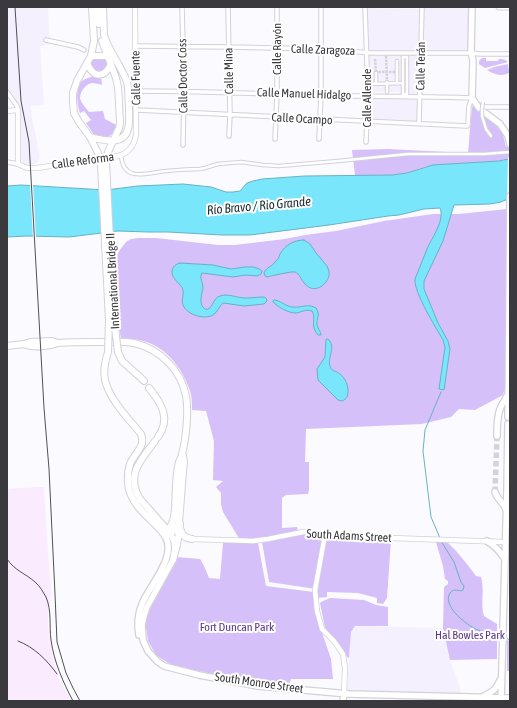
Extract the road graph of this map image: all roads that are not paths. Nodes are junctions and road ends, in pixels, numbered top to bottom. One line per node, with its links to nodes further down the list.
1 (92, 7): 26 (highway)
2 (98, 7): 27 (highway)
3 (103, 7): 67 (highway)
4 (135, 7): 15 (street, Calle Fuente)
5 (182, 7): 16 (street, Calle Doctor Coss)
6 (228, 7): 17 (street, Calle Mina)
7 (277, 7): 18 (street, Calle Rayón)
8 (321, 7): 19 (street)
9 (365, 7): 21 (street, Calle Allende)
10 (422, 7): 22 (street, Calle Terán)
11 (472, 7): 23 (main road)
12 (499, 7): 13 (main road)
13 (510, 7)
14 (46, 40): 20 (street)
15 (136, 46): 16 (street, Calle Zaragoza); 39 (street, Calle Fuente)
16 (183, 46): 17 (street, Calle Zaragoza); 40 (street, Calle Doctor Coss)
17 (229, 47): 18 (street, Calle Zaragoza); 42 (street, Calle Mina)
18 (277, 48): 19 (street, Calle Zaragoza); 44 (street, Calle Rayón)
19 (322, 49): 21 (street, Calle Zaragoza); 45 (street)
20 (84, 50)
21 (366, 52): 25 (street, Calle Zaragoza); 47 (street, Calle Allende)
22 (421, 52): 23 (street, Calle Zaragoza); 25 (street, Calle Zaragoza); 48 (street, Calle Terán)
23 (471, 53): 24 (street, Calle Zaragoza); 49 (main road)
24 (510, 54)
25 (407, 55): 32 (street); 46 (street)
26 (91, 56): 27 (highway); 29 (highway)
27 (108, 56): 30 (highway)
28 (397, 61): 31 (street)
29 (87, 63): 30 (highway); 64 (highway)
30 (111, 64): 67 (highway)
31 (397, 72): 32 (street); 35 (street)
32 (403, 72): 36 (street)
33 (374, 73): 38 (street)
34 (387, 83): 35 (street); 38 (street); 43 (street)
35 (397, 83): 36 (street)
36 (403, 83): 46 (street)
37 (371, 84): 38 (street)
38 (376, 84)
39 (136, 90): 40 (street, Calle Manuel Hidalgo); 54 (street, Calle Fuente)
40 (184, 91): 42 (street, Calle Manuel Hidalgo); 56 (street, Calle Doctor Coss)
41 (7, 92): 53 (street)
42 (230, 92): 44 (street, Calle Manuel Hidalgo); 57 (street, Calle Mina)
43 (387, 92)
44 (277, 94): 45 (street, Calle Manuel Hidalgo); 58 (street, Calle Rayón)
45 (322, 95): 47 (street, Calle Manuel Hidalgo); 59 (street)
46 (407, 95): 47 (street, Calle Manuel Hidalgo); 48 (street, Calle Manuel Hidalgo)
47 (368, 96): 60 (street, Calle Allende)
48 (420, 96): 49 (street, Calle Manuel Hidalgo); 61 (street, Calle Terán)
49 (472, 98): 52 (main road); 61 (street, Calle Ocampo)
50 (483, 102): 52 (street, bridge)
51 (510, 107): 52 (street)
52 (481, 109): 63 (street); 69 (main road)
53 (18, 110): 55 (street); 75 (street)
54 (137, 110): 56 (street, Calle Ocampo); 71 (street, Calle Fuente)
55 (7, 111)
56 (184, 113): 57 (street, Calle Ocampo); 70 (street, Calle Doctor Coss)
57 (230, 115): 58 (street, Calle Ocampo); 62 (street, Calle Mina)
58 (276, 117): 59 (street, Calle Ocampo); 65 (street, Calle Rayón)
59 (320, 119): 60 (street, Calle Ocampo); 66 (street)
60 (367, 122): 61 (street, Calle Ocampo); 68 (street, Calle Allende)
61 (419, 124)
62 (229, 136)
63 (491, 136)
64 (90, 137): 67 (highway); 77 (highway, bridge)
65 (275, 139)
66 (319, 139)
67 (113, 140): 77 (highway, bridge)
68 (366, 142)
69 (510, 144)
70 (183, 145)
71 (132, 147): 73 (street, Calle Reforma)
72 (510, 152): 73 (street)
73 (121, 156): 75 (street, Calle Reforma)
74 (7, 162): 75 (street)
75 (18, 164)
76 (510, 196): 81 (main road)
77 (106, 210): 79 (highway, International Bridge II, bridge); 87 (highway, International Bridge II, bridge)
78 (7, 346): 86 (highway)
79 (144, 381)
80 (149, 388): 87 (highway)
81 (509, 391): 82 (main road); 84 (main road)
82 (508, 418)
83 (508, 424): 85 (main road)
84 (497, 436)
85 (509, 439): 88 (main road)
86 (182, 454): 90 (highway); 93 (highway)
87 (132, 470): 92 (highway); 94 (highway)
88 (509, 490): 91 (main road)
89 (495, 492): 91 (main road)
90 (175, 511): 92 (highway); 94 (highway)
91 (506, 512): 98 (main road)
92 (158, 518): 94 (highway)
93 (180, 523): 94 (highway); 96 (highway); 99 (highway)
94 (168, 533): 101 (main road); 103 (main road)
95 (325, 535): 96 (street, South Adams Street); 97 (street, South Adams Street); 105 (street)
96 (192, 539): 99 (highway)
97 (487, 541): 98 (street, South Adams Street); 100 (main road)
98 (508, 542): 100 (main road)
99 (176, 549): 101 (highway)
100 (505, 559): 102 (main road)
101 (173, 560): 103 (main road)
102 (507, 594): 104 (main road)
103 (146, 647): 105 (main road, South Monroe Street)
104 (502, 674): 106 (main road); 110 (main road)
105 (344, 693): 107 (main road, South Monroe Street); 111 (main road)
106 (482, 697): 109 (main road, South Monroe Street); 110 (main road, South Monroe Street)
107 (401, 698): 109 (main road, South Monroe Street)
108 (510, 698): 110 (main road, South Monroe Street)
109 (461, 699)
110 (501, 699)
111 (343, 701)

